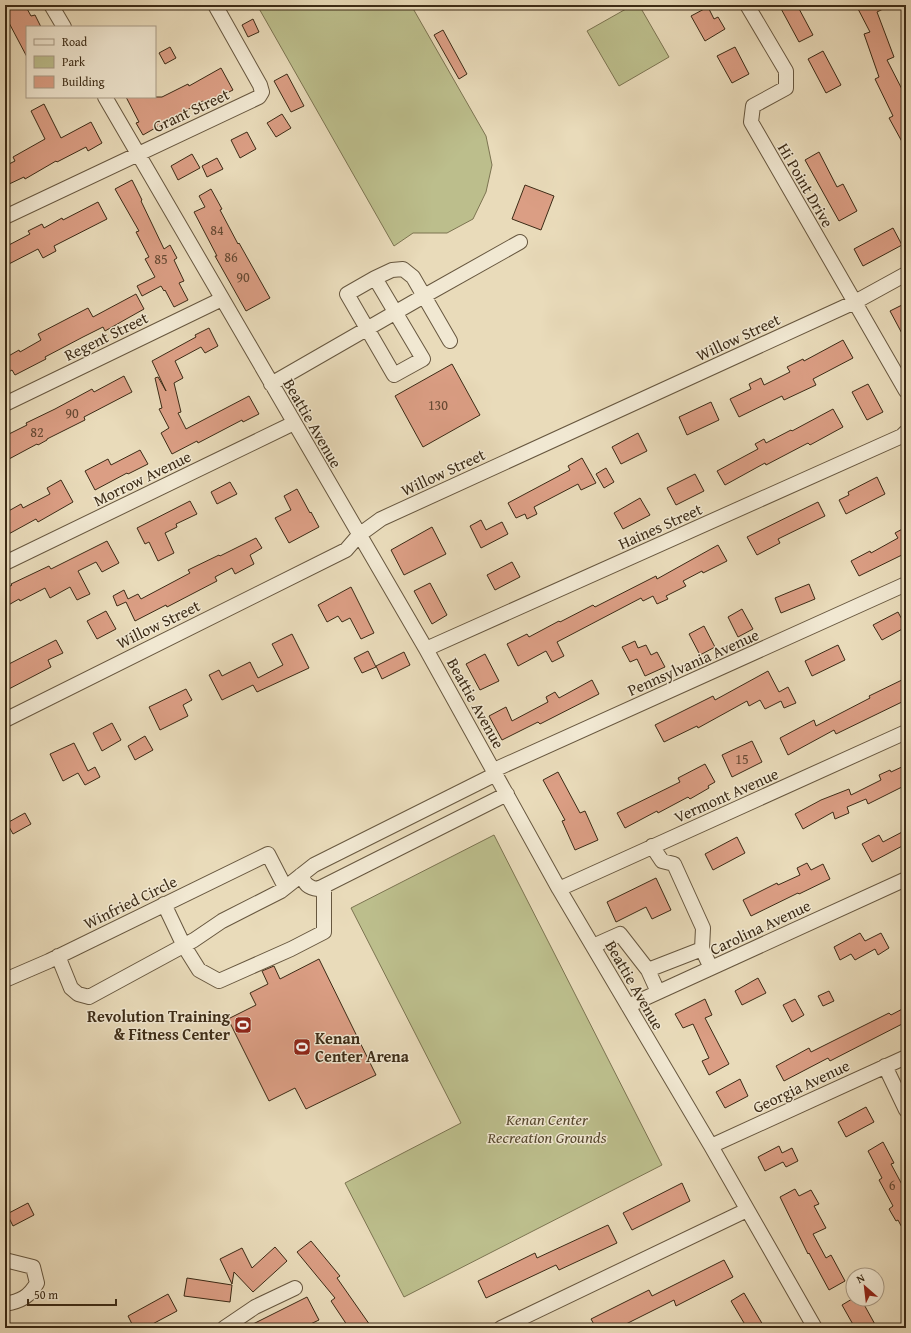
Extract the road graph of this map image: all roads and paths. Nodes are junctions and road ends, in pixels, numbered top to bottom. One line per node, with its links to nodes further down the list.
1 (51, 5): 4 (street)
2 (215, 5): 6 (street, Grant Street)
3 (747, 5): 13 (street, Hi Point Drive)
4 (63, 26)
5 (106, 98): 6 (street, Beattie Avenue)
6 (138, 153): 7 (street, Grant Street); 12 (street, Beattie Avenue)
7 (5, 217)
8 (520, 242): 11 (street)
9 (906, 274): 13 (street, Willow Street)
10 (375, 278): 11 (street); 14 (street); 15 (street)
11 (424, 296): 14 (street); 16 (street)
12 (222, 300): 17 (street, Beattie Avenue); 19 (street, Regent Street)
13 (855, 302): 18 (street, Hi Point Drive); 22 (street, Willow Street)
14 (395, 312): 15 (street); 15 (street)
15 (367, 328): 17 (street)
16 (450, 341)
17 (271, 384): 20 (street, Beattie Avenue)
18 (906, 391)
19 (5, 404)
20 (294, 423): 22 (street, Beattie Avenue); 23 (street, Morrow Avenue)
21 (906, 432): 25 (street, Haines Street)
22 (359, 535): 25 (street, Beattie Avenue); 26 (street, Willow Street)
23 (5, 563)
24 (906, 584): 28 (street, Pennsylvania Avenue)
25 (426, 649): 28 (street, Beattie Avenue)
26 (5, 720)
27 (906, 732): 30 (street, Vermont Avenue)
28 (495, 772): 29 (street, Beattie Avenue); 31 (street, Pennsylvania Avenue)
29 (507, 794): 33 (street); 35 (street, Beattie Avenue)
30 (652, 846): 35 (street, Vermont Avenue); 39 (street)
31 (301, 875): 33 (street); 34 (street, Pennsylvania Avenue)
32 (906, 879): 41 (street, Carolina Avenue)
33 (324, 886): 37 (street)
34 (286, 887): 36 (street, Winfried Circle); 37 (street, Pennsylvania Avenue)
35 (559, 889): 38 (street, Beattie Avenue)
36 (164, 904): 37 (street); 40 (street, Winfried Circle)
37 (184, 946): 40 (street, Pennsylvania Avenue)
38 (593, 946): 42 (street); 45 (street, Beattie Avenue)
39 (702, 948): 41 (street); 42 (street)
40 (58, 956): 43 (street, Winfried Circle)
41 (711, 968): 44 (street, Carolina Avenue)
42 (648, 970): 44 (street)
43 (5, 980)
44 (658, 992): 45 (street, Carolina Avenue)
45 (628, 1006): 49 (street, Beattie Avenue)
46 (906, 1057): 47 (street, Georgia Avenue)
47 (885, 1066): 48 (street); 49 (street, Georgia Avenue)
48 (906, 1110)
49 (711, 1146): 50 (street, Beattie Avenue)
50 (747, 1210): 55 (street); 56 (street, Beattie Avenue)
51 (5, 1260): 53 (street)
52 (295, 1288): 54 (street)
53 (5, 1304)
54 (224, 1328)
55 (501, 1328)
56 (815, 1328)

